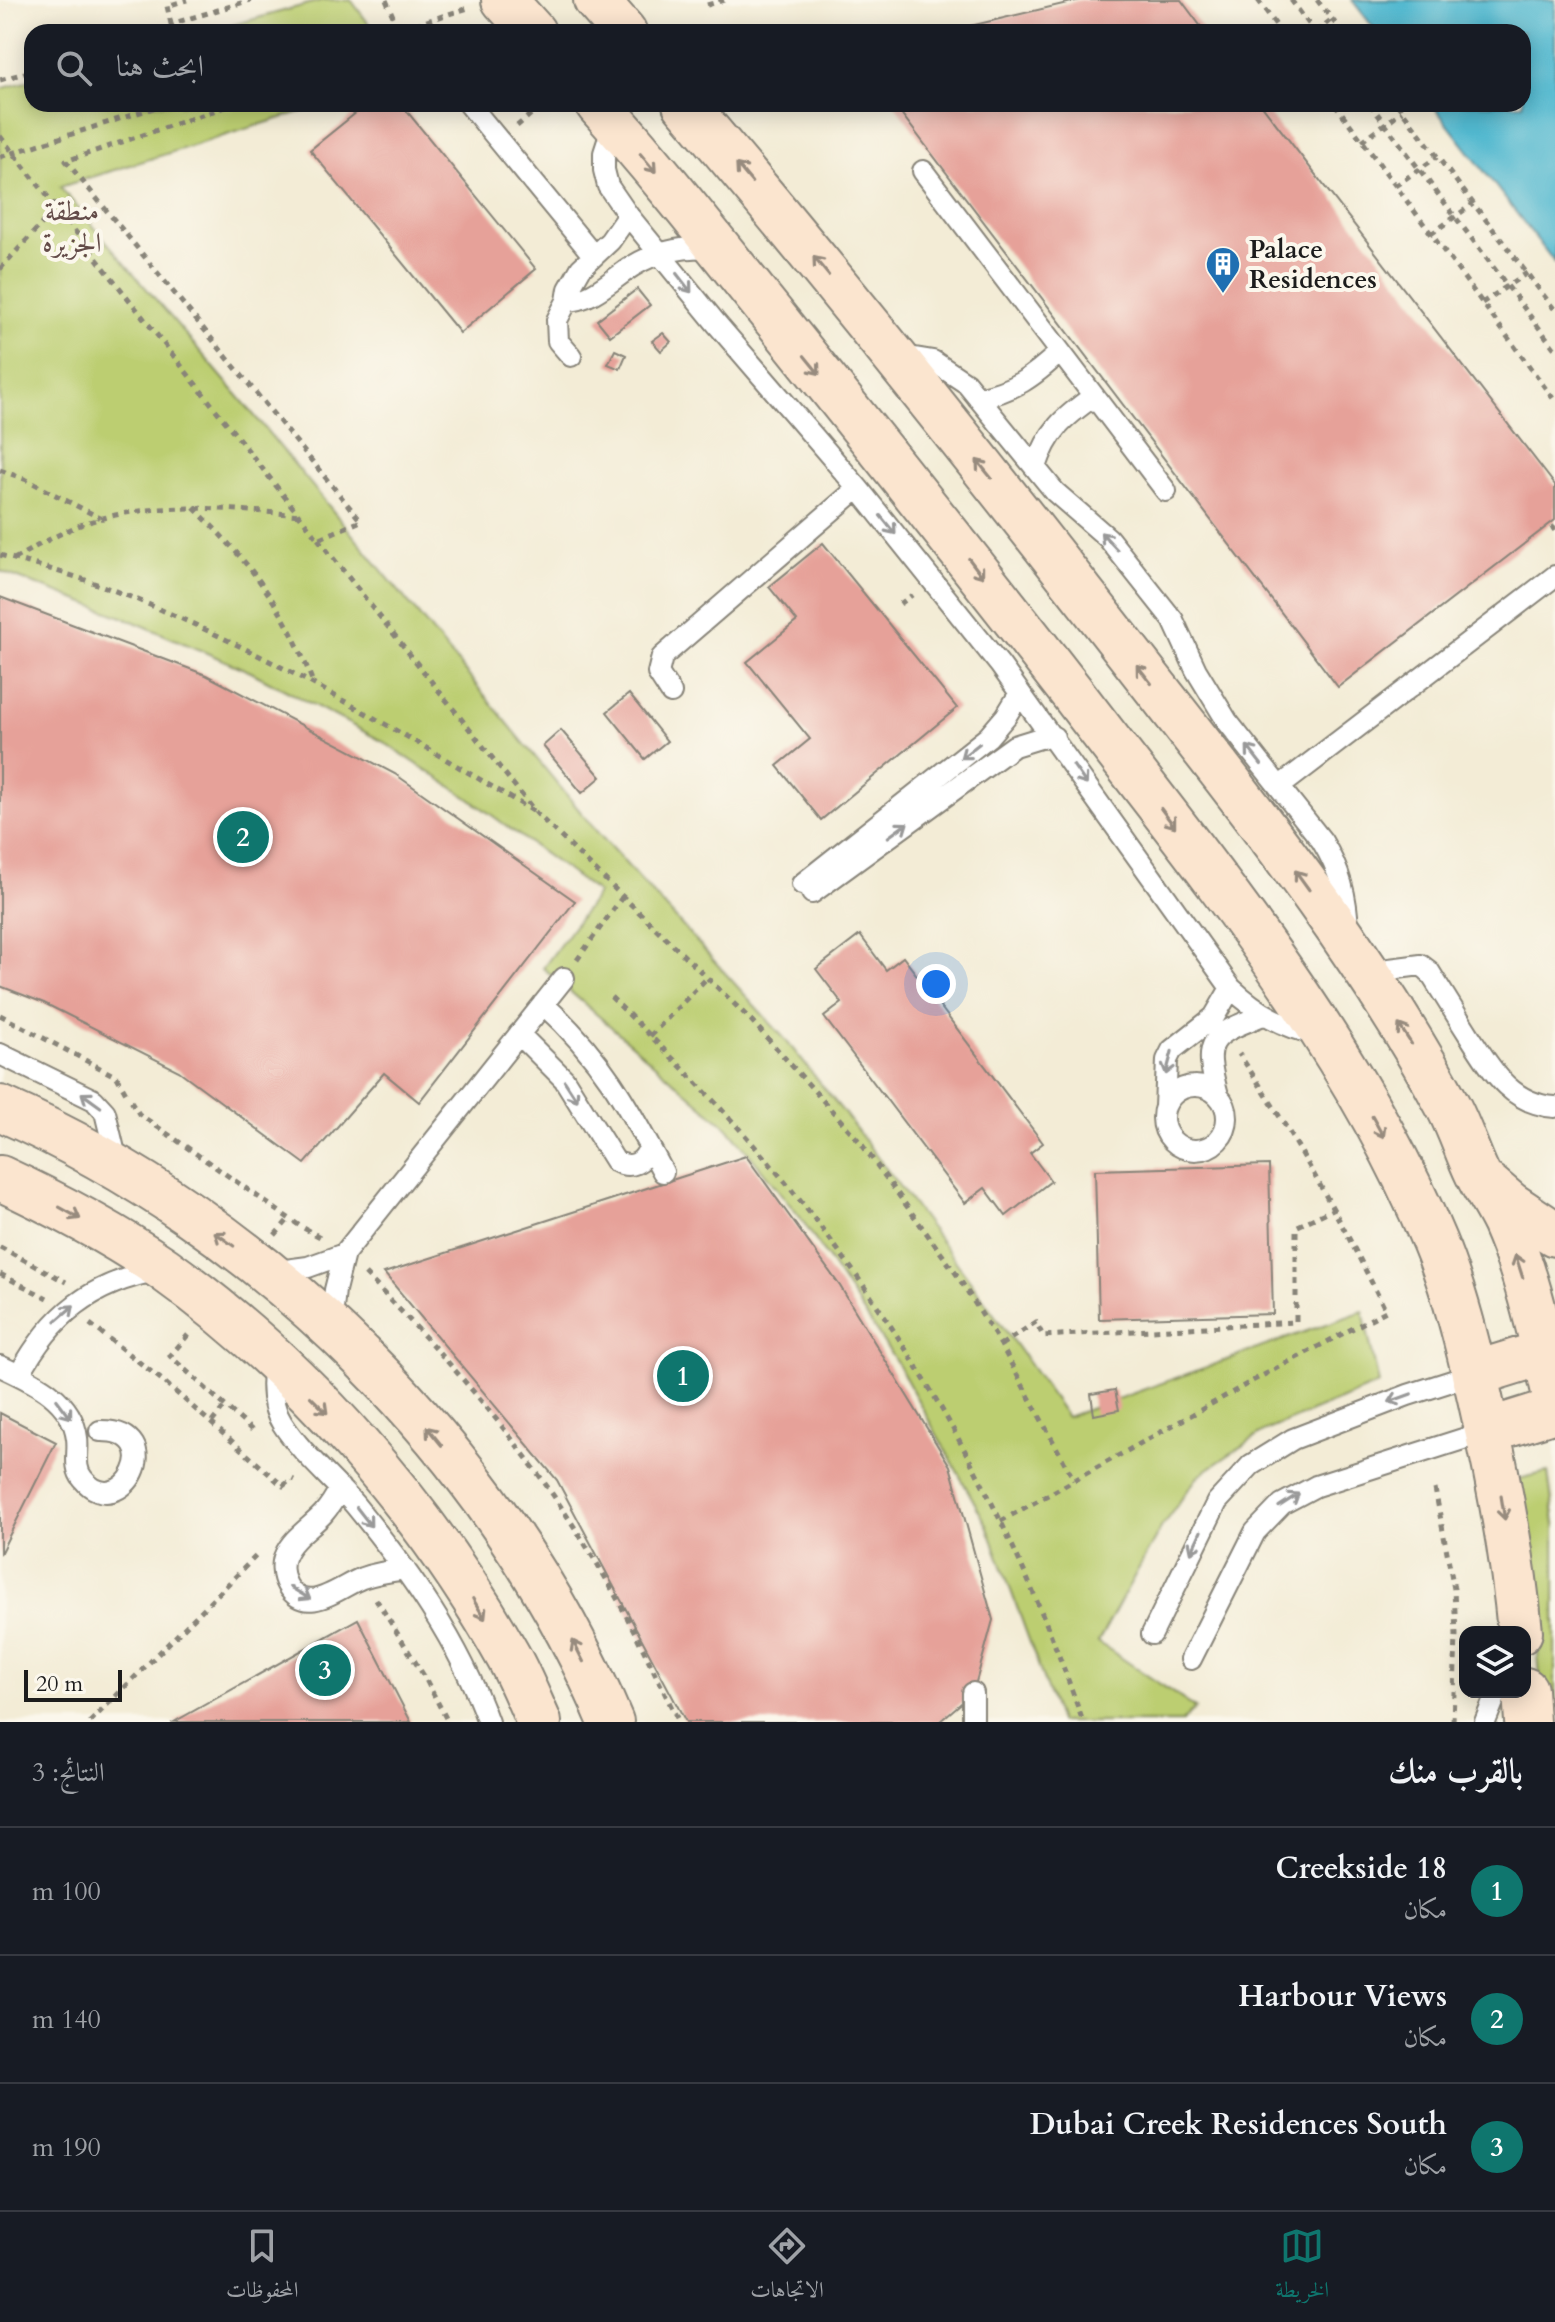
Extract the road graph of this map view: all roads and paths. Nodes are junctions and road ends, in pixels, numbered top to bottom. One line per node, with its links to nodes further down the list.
1 (187, 0): 12 (path)
2 (251, 0): 12 (path)
3 (386, 0): 13 (path)
4 (596, 0): 16 (street)
5 (724, 0): 10 (path)
6 (1259, 0): 17 (path)
7 (1291, 0): 18 (path)
8 (1317, 0): 11 (path)
9 (487, 4): 14 (path); 15 (street)
10 (707, 5)
11 (1332, 19): 19 (path); 20 (path)
12 (171, 24)
13 (394, 24)
14 (420, 24)
15 (520, 24)
16 (617, 24)
17 (1276, 24)
18 (1309, 24)
19 (1325, 24)
20 (1336, 24)
21 (24, 73): 22 (path)
22 (0, 80)
23 (141, 112): 37 (path)
24 (210, 112): 72 (path)
25 (476, 112): 50 (lane)
26 (534, 112): 34 (path)
27 (692, 112): 47 (street, one-way to 27)
28 (1341, 112): 36 (path)
29 (1376, 112): 33 (path)
30 (1401, 112): 33 (path)
31 (1403, 112): 39 (path)
32 (606, 113): 45 (lane); 51 (street, one-way to 51)
33 (1385, 124): 36 (path); 40 (path)
34 (513, 129)
35 (0, 136): 37 (path)
36 (1362, 141): 42 (path)
37 (14, 153): 38 (path); 44 (path)
38 (0, 157)
39 (1437, 157): 40 (path); 43 (path)
40 (1419, 169): 42 (path); 46 (path)
41 (923, 171): 59 (lane)
42 (1395, 186): 48 (path)
43 (1473, 204): 46 (path); 53 (path)
44 (57, 207): 52 (path); 70 (path)
45 (628, 215): 49 (lane); 50 (lane)
46 (1455, 216): 48 (path); 54 (path)
47 (794, 232): 51 (street); 60 (street, one-way to 47)
48 (1431, 234): 56 (path)
49 (661, 253): 51 (lane); 55 (lane); 67 (lane, one-way to 67)
50 (593, 255): 55 (lane)
51 (729, 262): 93 (street, one-way to 93)
52 (0, 269)
53 (1527, 273): 54 (path); 57 (path)
54 (1508, 286): 56 (path); 58 (path)
55 (567, 301): 61 (lane)
56 (1482, 303): 64 (path)
57 (1555, 310)
58 (1555, 349)
59 (1060, 352): 62 (lane); 63 (lane)
60 (892, 355): 63 (lane); 83 (street, one-way to 60)
61 (571, 356)
62 (1094, 396): 65 (lane); 68 (lane)
63 (978, 398): 65 (lane)
64 (1554, 399)
65 (1036, 467): 80 (lane, one-way to 65)
66 (0, 470): 71 (path)
67 (858, 488): 77 (lane); 78 (lane, one-way to 78)
68 (1166, 491)
69 (194, 507): 70 (path); 71 (path); 76 (path)
70 (300, 515): 72 (path)
71 (101, 518): 74 (path)
72 (318, 539): 81 (path)
73 (0, 555): 74 (path)
74 (13, 559): 76 (path)
75 (1555, 576): 80 (lane)
76 (314, 684): 81 (path)
77 (671, 693)
78 (1020, 693): 79 (lane); 79 (lane, one-way to 79)
79 (1054, 737): 86 (lane, one-way to 86)
80 (1279, 787): 83 (lane)
81 (537, 814): 82 (path)
82 (623, 896): 84 (path); 85 (path)
83 (1357, 958): 97 (lane); 102 (street, one-way to 83)
84 (564, 978): 88 (lane)
85 (707, 978): 91 (path); 115 (path)
86 (1231, 988): 89 (lane); 92 (lane)
87 (611, 997): 91 (path)
88 (543, 1004): 90 (lane); 99 (lane)
89 (1263, 1015): 92 (lane); 93 (lane)
90 (519, 1034): 99 (lane, one-way to 99); 107 (lane)
91 (650, 1036): 133 (path)
92 (1212, 1036): 95 (lane); 96 (lane, one-way to 96); 104 (path)
93 (1323, 1036): 119 (street, one-way to 119)
94 (0, 1054): 100 (lane, one-way to 94)
95 (1218, 1095): 96 (lane); 96 (lane)
96 (1165, 1107)
97 (1555, 1107)
98 (0, 1108): 100 (street)
99 (649, 1147): 101 (lane)
100 (119, 1169): 109 (street, one-way to 100)
101 (663, 1172)
102 (1478, 1176): 105 (street); 116 (street, one-way to 102)
103 (0, 1178): 108 (street, one-way to 108)
104 (1335, 1208): 115 (path); 129 (path)
105 (1555, 1234)
106 (0, 1247): 111 (path)
107 (344, 1254): 109 (lane); 114 (lane)
108 (164, 1269): 111 (lane); 112 (street)
109 (267, 1273): 114 (street)
110 (0, 1274): 113 (path)
111 (90, 1294): 113 (lane)
112 (212, 1307): 117 (street); 121 (path)
113 (68, 1309): 118 (lane, one-way to 113); 123 (path)
114 (331, 1328): 147 (street, one-way to 114)
115 (1001, 1345): 129 (path)
116 (1550, 1350): 119 (street); 120 (street)
117 (274, 1360): 130 (lane); 146 (street, one-way to 146)
118 (10, 1371): 124 (lane, one-way to 124)
119 (1474, 1374): 125 (street); 138 (lane, one-way to 138)
120 (1555, 1396)
121 (225, 1406): 123 (path); 126 (path)
122 (1555, 1410): 125 (street)
123 (212, 1422): 128 (path)
124 (100, 1431)
125 (1488, 1431): 137 (street, one-way to 137); 139 (lane, one-way to 125)
126 (257, 1434)
127 (299, 1471): 128 (path)
128 (292, 1479): 132 (path)
129 (1074, 1480): 133 (path)
130 (340, 1488): 132 (lane); 135 (lane, one-way to 135)
131 (1435, 1489): 150 (path)
132 (322, 1515): 136 (lane, one-way to 136)
133 (1001, 1521): 149 (path)
134 (266, 1546): 143 (path)
135 (405, 1569): 136 (lane); 145 (lane)
136 (374, 1574): 144 (path)
137 (1519, 1626)
138 (1152, 1634)
139 (1191, 1659)
140 (973, 1693): 148 (lane)
141 (1495, 1698): 151 (lane)
142 (1526, 1698): 152 (street)
143 (90, 1722)
144 (448, 1722)
145 (488, 1722)
146 (539, 1722)
147 (611, 1722)
148 (973, 1722)
149 (1083, 1722)
150 (1453, 1722)
151 (1485, 1722)
152 (1527, 1722)

